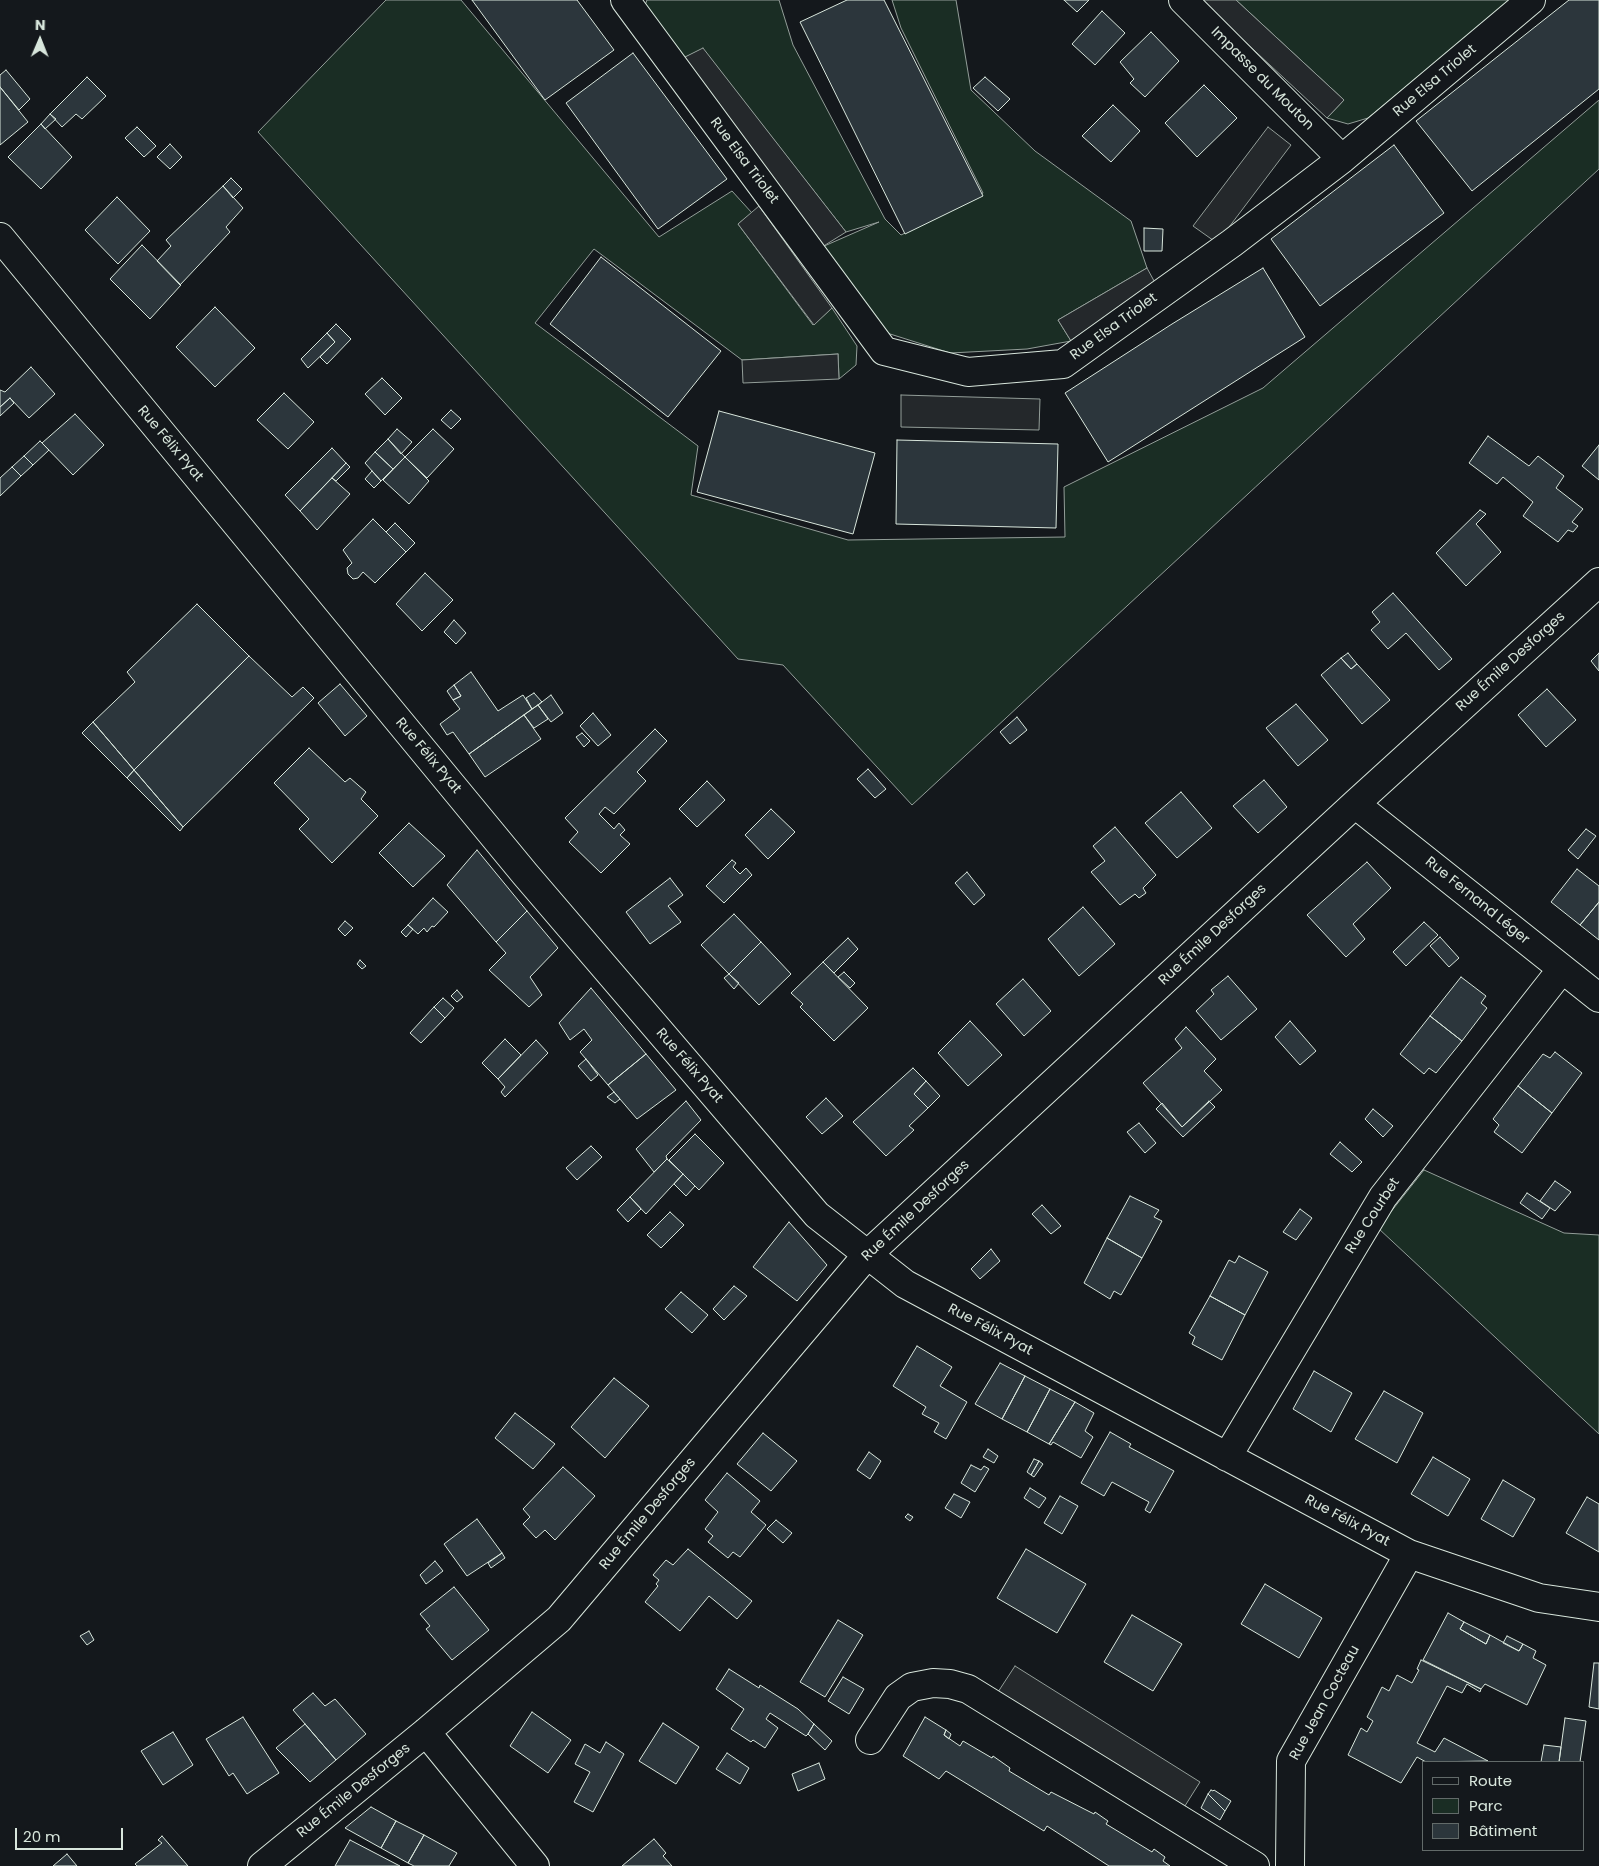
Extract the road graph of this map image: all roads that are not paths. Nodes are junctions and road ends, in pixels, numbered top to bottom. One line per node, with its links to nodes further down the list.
1 (625, 0): 4 (street, Rue Elsa Triolet)
2 (1183, 0): 4 (street, Impasse du Mouton)
3 (1531, 0): 4 (street, Rue Elsa Triolet)
4 (1342, 158)
5 (0, 237): 10 (street, Rue Félix Pyat)
6 (1599, 582): 7 (street, Rue Émile Desforges)
7 (1355, 804): 8 (street, Rue Fernand Léger); 10 (street, Rue Émile Desforges)
8 (1562, 969): 9 (street, Rue Fernand Léger); 11 (street, Rue Courbet)
9 (1599, 998)
10 (867, 1255): 11 (street, Rue Félix Pyat); 14 (street, Rue Émile Desforges)
11 (1226, 1457): 12 (street, Rue Félix Pyat)
12 (1409, 1554): 13 (street, Rue Félix Pyat); 19 (street, Rue Jean Cocteau)
13 (1599, 1607)
14 (426, 1732): 16 (street, Rue Émile Desforges); 17 (street)
15 (870, 1740): 18 (street)
16 (262, 1866)
17 (535, 1866)
18 (1256, 1866)
19 (1290, 1866)

